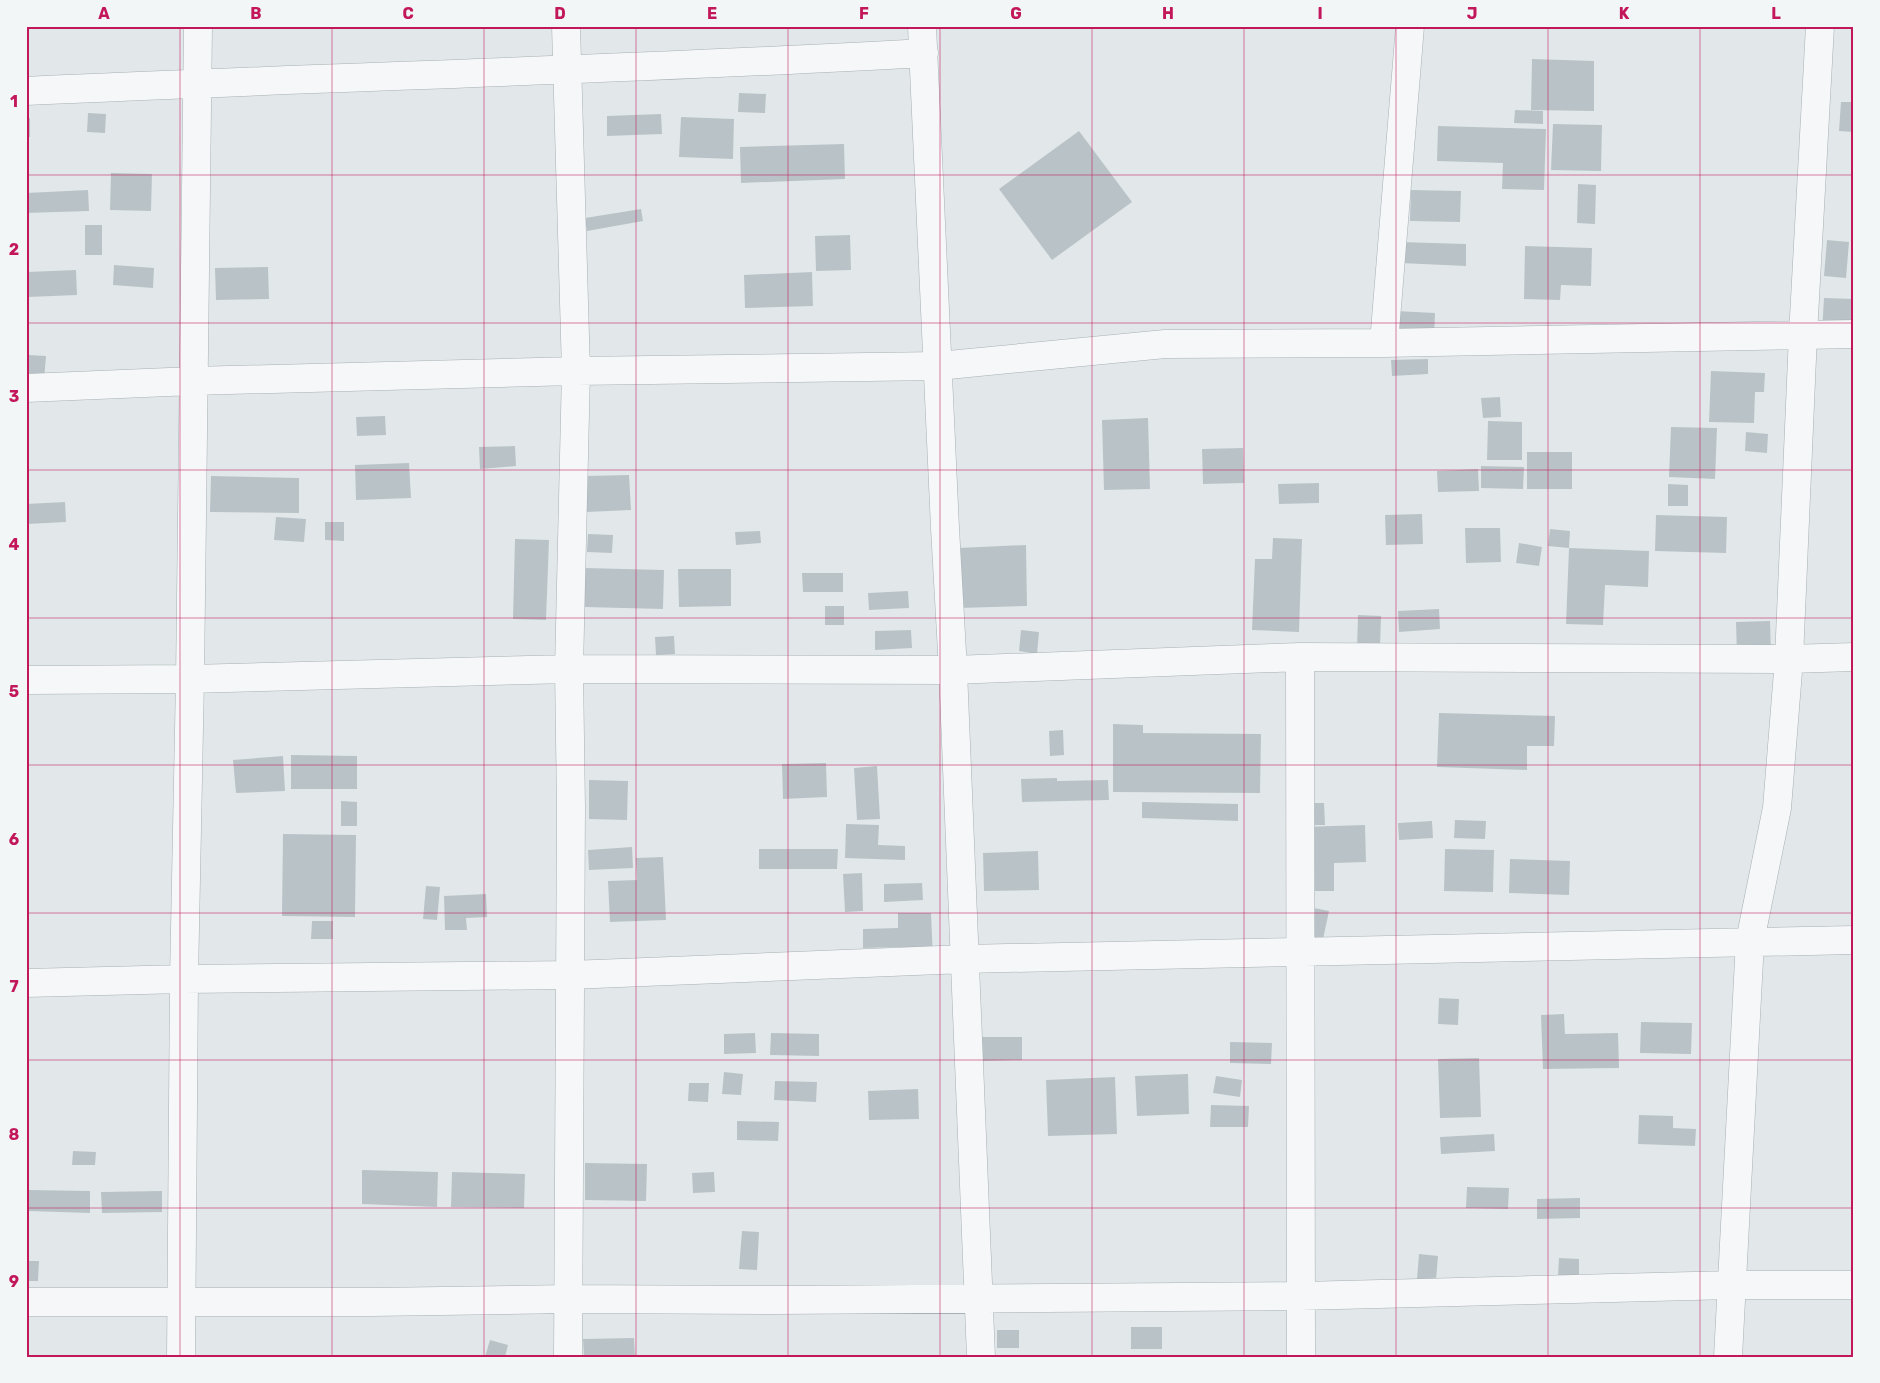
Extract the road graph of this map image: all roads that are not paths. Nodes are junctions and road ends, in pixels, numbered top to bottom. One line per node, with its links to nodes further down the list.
1 (198, 26): 8 (street)
2 (566, 26): 7 (street)
3 (922, 26): 6 (street)
4 (1410, 26): 12 (street)
5 (1820, 26): 11 (street)
6 (924, 53): 7 (street); 13 (street)
7 (568, 70): 8 (street); 14 (street)
8 (196, 83): 9 (street); 15 (street)
9 (26, 91)
10 (1854, 334): 11 (street)
11 (1803, 335): 12 (street); 19 (street)
12 (1384, 342): 13 (street)
13 (938, 366): 14 (street); 21 (street)
14 (576, 371): 15 (street); 20 (street)
15 (192, 381): 16 (street); 22 (street)
16 (26, 388)
17 (1300, 657): 19 (street); 21 (street); 26 (street)
18 (1854, 657): 19 (street)
19 (1789, 659): 25 (street)
20 (568, 669): 21 (street); 22 (street); 28 (street)
21 (953, 670): 27 (street)
22 (190, 679): 23 (street); 29 (street)
23 (26, 680)
24 (1854, 940): 25 (street)
25 (1750, 941): 26 (street); 31 (street)
26 (1300, 951): 27 (street); 33 (street)
27 (965, 959): 28 (street); 34 (street)
28 (570, 975): 29 (street); 35 (street)
29 (184, 979): 30 (street); 37 (street)
30 (26, 983)
31 (1732, 1285): 32 (street); 33 (street); 42 (street)
32 (1854, 1285)
33 (1301, 1296): 34 (street); 41 (street)
34 (978, 1298): 35 (street); 40 (street)
35 (568, 1299): 37 (street); 39 (street)
36 (26, 1302): 37 (street)
37 (180, 1302): 38 (street)
38 (181, 1357)
39 (568, 1357)
40 (981, 1357)
41 (1301, 1357)
42 (1728, 1357)

